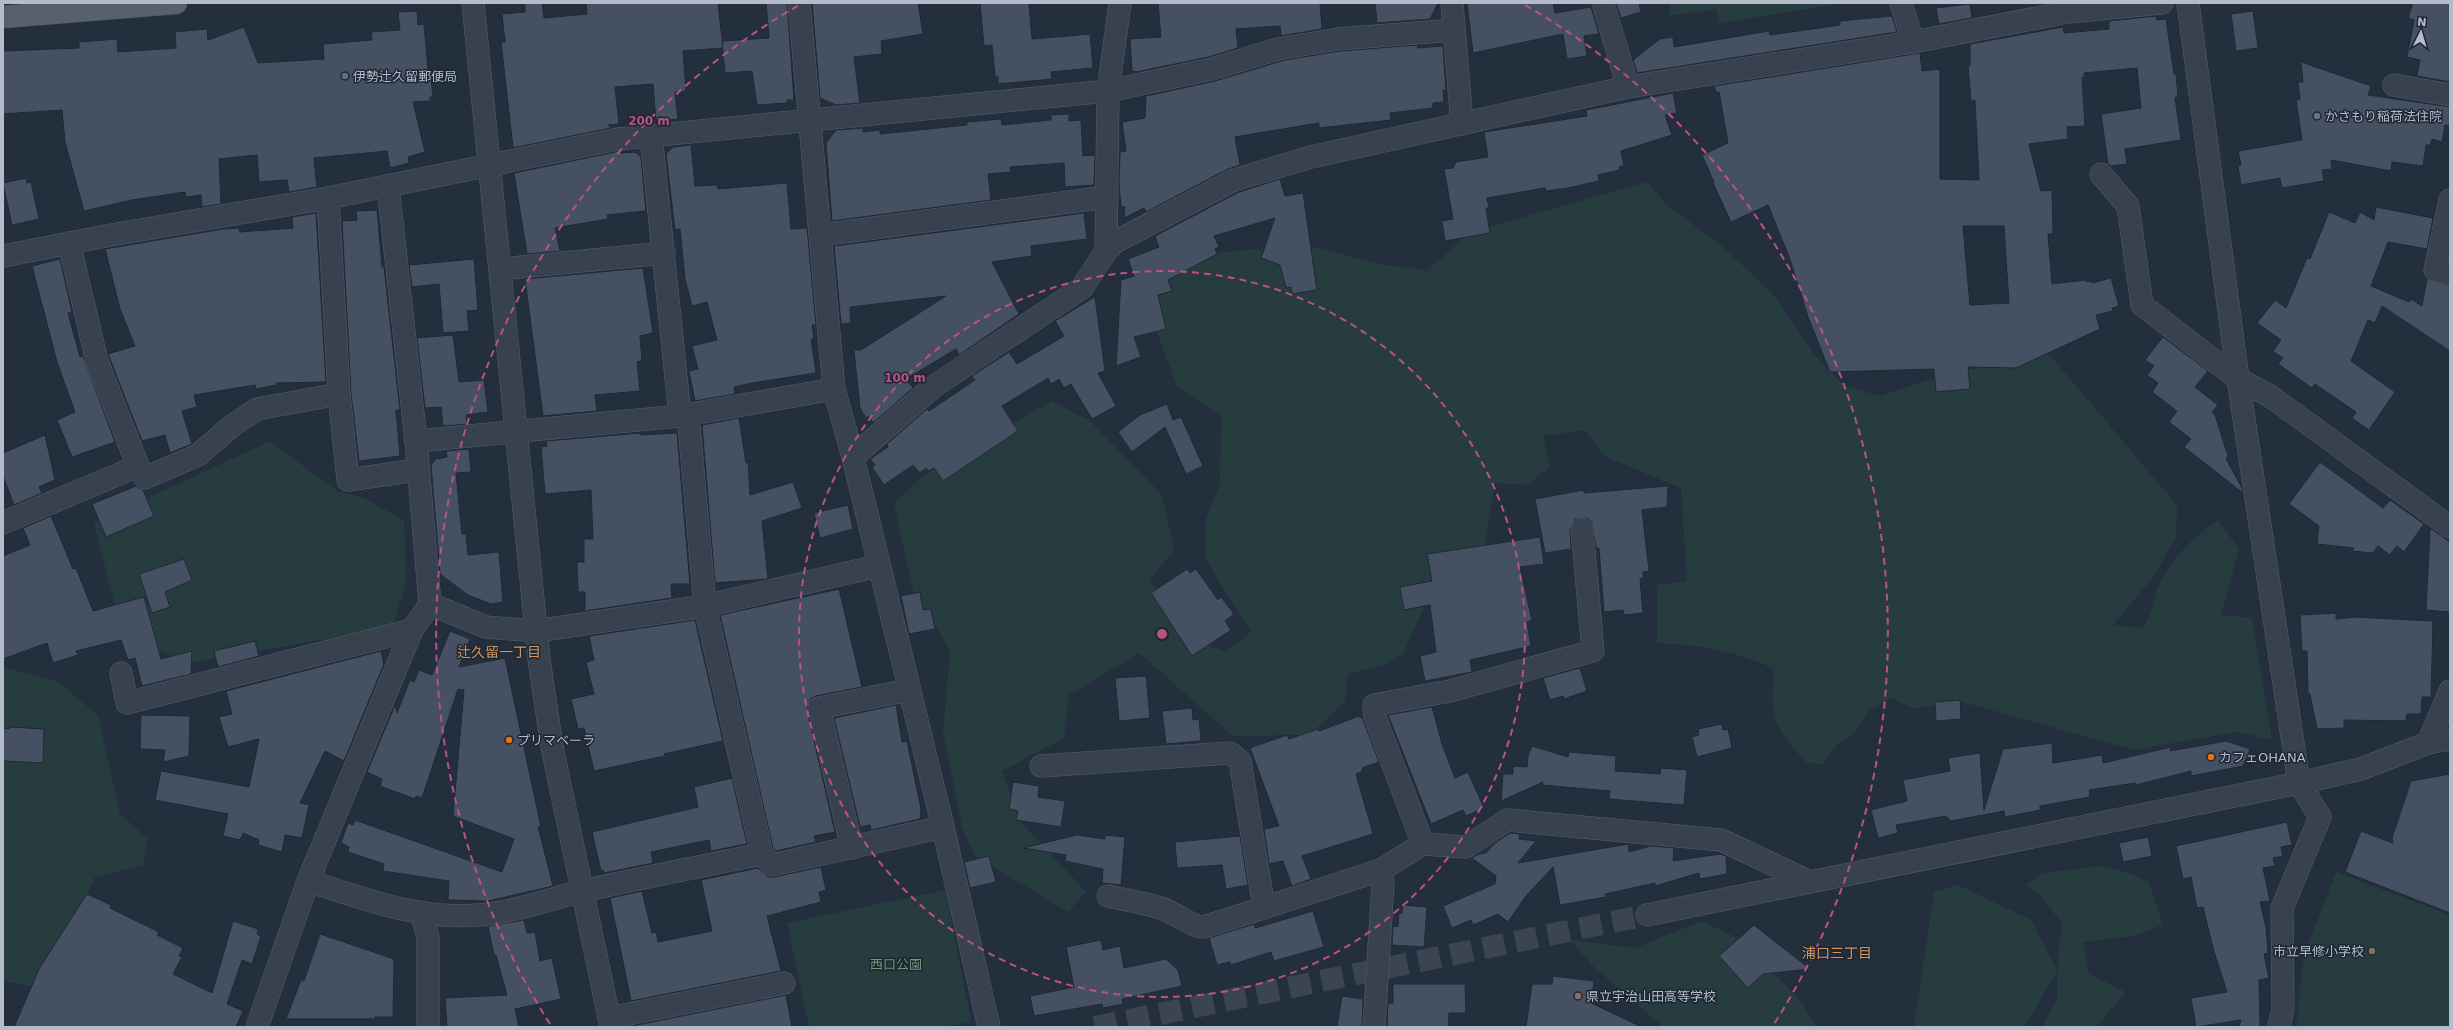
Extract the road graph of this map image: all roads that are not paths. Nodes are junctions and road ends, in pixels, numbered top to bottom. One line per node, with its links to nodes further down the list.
1 (176, 3): 10 (main road)
2 (473, 3): 20 (street)
3 (799, 3): 17 (street)
4 (1120, 3): 15 (street)
5 (1452, 3): 11 (street)
6 (1603, 3): 14 (street)
7 (1902, 3): 12 (street)
8 (2162, 3): 12 (street)
9 (2188, 3): 33 (street)
10 (3, 17)
11 (1454, 30): 15 (street); 18 (street)
12 (1913, 42): 14 (street)
13 (2394, 85): 16 (street)
14 (1628, 87): 18 (street)
15 (1108, 91): 17 (street); 23 (street)
16 (2450, 94)
17 (810, 120): 19 (street); 26 (street)
18 (1462, 124): 28 (street)
19 (651, 135): 20 (street); 29 (street)
20 (489, 165): 22 (street); 31 (street)
21 (2101, 174): 33 (street)
22 (388, 186): 24 (street); 38 (street)
23 (1107, 197): 26 (street); 28 (street)
24 (328, 198): 27 (street); 35 (street)
25 (2450, 200): 32 (street)
26 (821, 235): 34 (street)
27 (69, 243): 30 (street); 40 (street)
28 (1106, 251): 39 (street)
29 (664, 253): 31 (street); 36 (street)
30 (3, 256)
31 (500, 269): 37 (street)
32 (2450, 273)
33 (2238, 379): 43 (street); 56 (street)
34 (834, 389): 36 (street); 39 (street)
35 (339, 394): 40 (street); 41 (street)
36 (684, 415): 37 (street); 47 (street)
37 (516, 432): 38 (street); 49 (street)
38 (416, 442): 41 (street)
39 (853, 457): 45 (street)
40 (138, 466): 42 (street)
41 (417, 470): 46 (street)
42 (3, 523)
43 (2450, 527)
44 (1582, 529): 58 (street)
45 (878, 566): 47 (street); 51 (street)
46 (430, 604): 48 (street); 49 (street)
47 (705, 606): 49 (street); 60 (street)
48 (412, 630): 50 (street); 62 (street)
49 (536, 631): 64 (street)
50 (121, 673)
51 (909, 690): 57 (street); 59 (street)
52 (2450, 691): 54 (street)
53 (2450, 739): 54 (street)
54 (2428, 743): 56 (street)
55 (1041, 766): 66 (street)
56 (2299, 783): 63 (street); 75 (street)
57 (943, 827): 59 (street); 73 (street)
58 (1423, 844): 61 (street); 63 (street)
59 (852, 848): 60 (street)
60 (762, 854): 64 (street)
61 (1381, 870): 66 (street); 74 (street)
62 (308, 881): 67 (street); 71 (street)
63 (1808, 881): 68 (street)
64 (583, 891): 67 (street); 70 (street)
65 (1108, 896): 66 (street)
66 (1264, 908)
67 (421, 912): 72 (street)
68 (1647, 915)
69 (784, 983): 70 (street)
70 (610, 1023)
71 (257, 1027)
72 (428, 1027)
73 (989, 1027)
74 (1374, 1027)
75 (2279, 1027)

